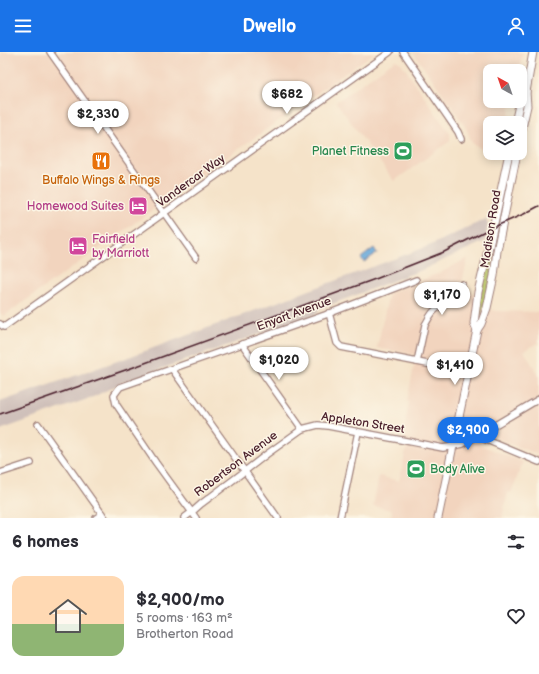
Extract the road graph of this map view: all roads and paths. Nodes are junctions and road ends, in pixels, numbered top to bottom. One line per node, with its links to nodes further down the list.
1 (50, 52): 9 (street)
2 (390, 52): 9 (street, Vandercar Way)
3 (403, 52): 6 (street)
4 (533, 52): 5 (main road)
5 (527, 86)
6 (461, 139)
7 (508, 160): 15 (main road, Madison Road)
8 (516, 160): 15 (main road, Madison Road)
9 (165, 213): 10 (street); 14 (street, Vandercar Way)
10 (196, 258)
11 (416, 280): 13 (street, Enyart Avenue)
12 (462, 284): 17 (street)
13 (329, 313): 16 (street, Enyart Avenue); 17 (street)
14 (2, 325)
15 (477, 330): 19 (main road, Madison Road)
16 (242, 344): 18 (street, Enyart Avenue); 23 (street)
17 (417, 362): 19 (street)
18 (172, 369): 29 (street); 31 (street, Enyart Avenue)
19 (468, 372): 21 (main road, Madison Road)
20 (539, 399): 25 (street)
21 (458, 420): 25 (main road); 26 (main road, Madison Road)
22 (38, 424): 32 (street)
23 (302, 429): 24 (street, Appleton Street); 29 (street, Robertson Avenue)
24 (358, 432): 26 (street, Appleton Street); 37 (street)
25 (477, 436): 26 (street); 27 (street)
26 (453, 447): 38 (main road, Madison Road)
27 (539, 462)
28 (31, 463): 30 (street)
29 (245, 471): 31 (street, Robertson Avenue); 36 (street)
30 (0, 473)
31 (192, 512): 34 (street, Robertson Avenue); 35 (street)
32 (104, 516): 33 (street)
33 (96, 518)
34 (184, 518)
35 (196, 518)
36 (278, 518)
37 (340, 518)
38 (438, 518)

